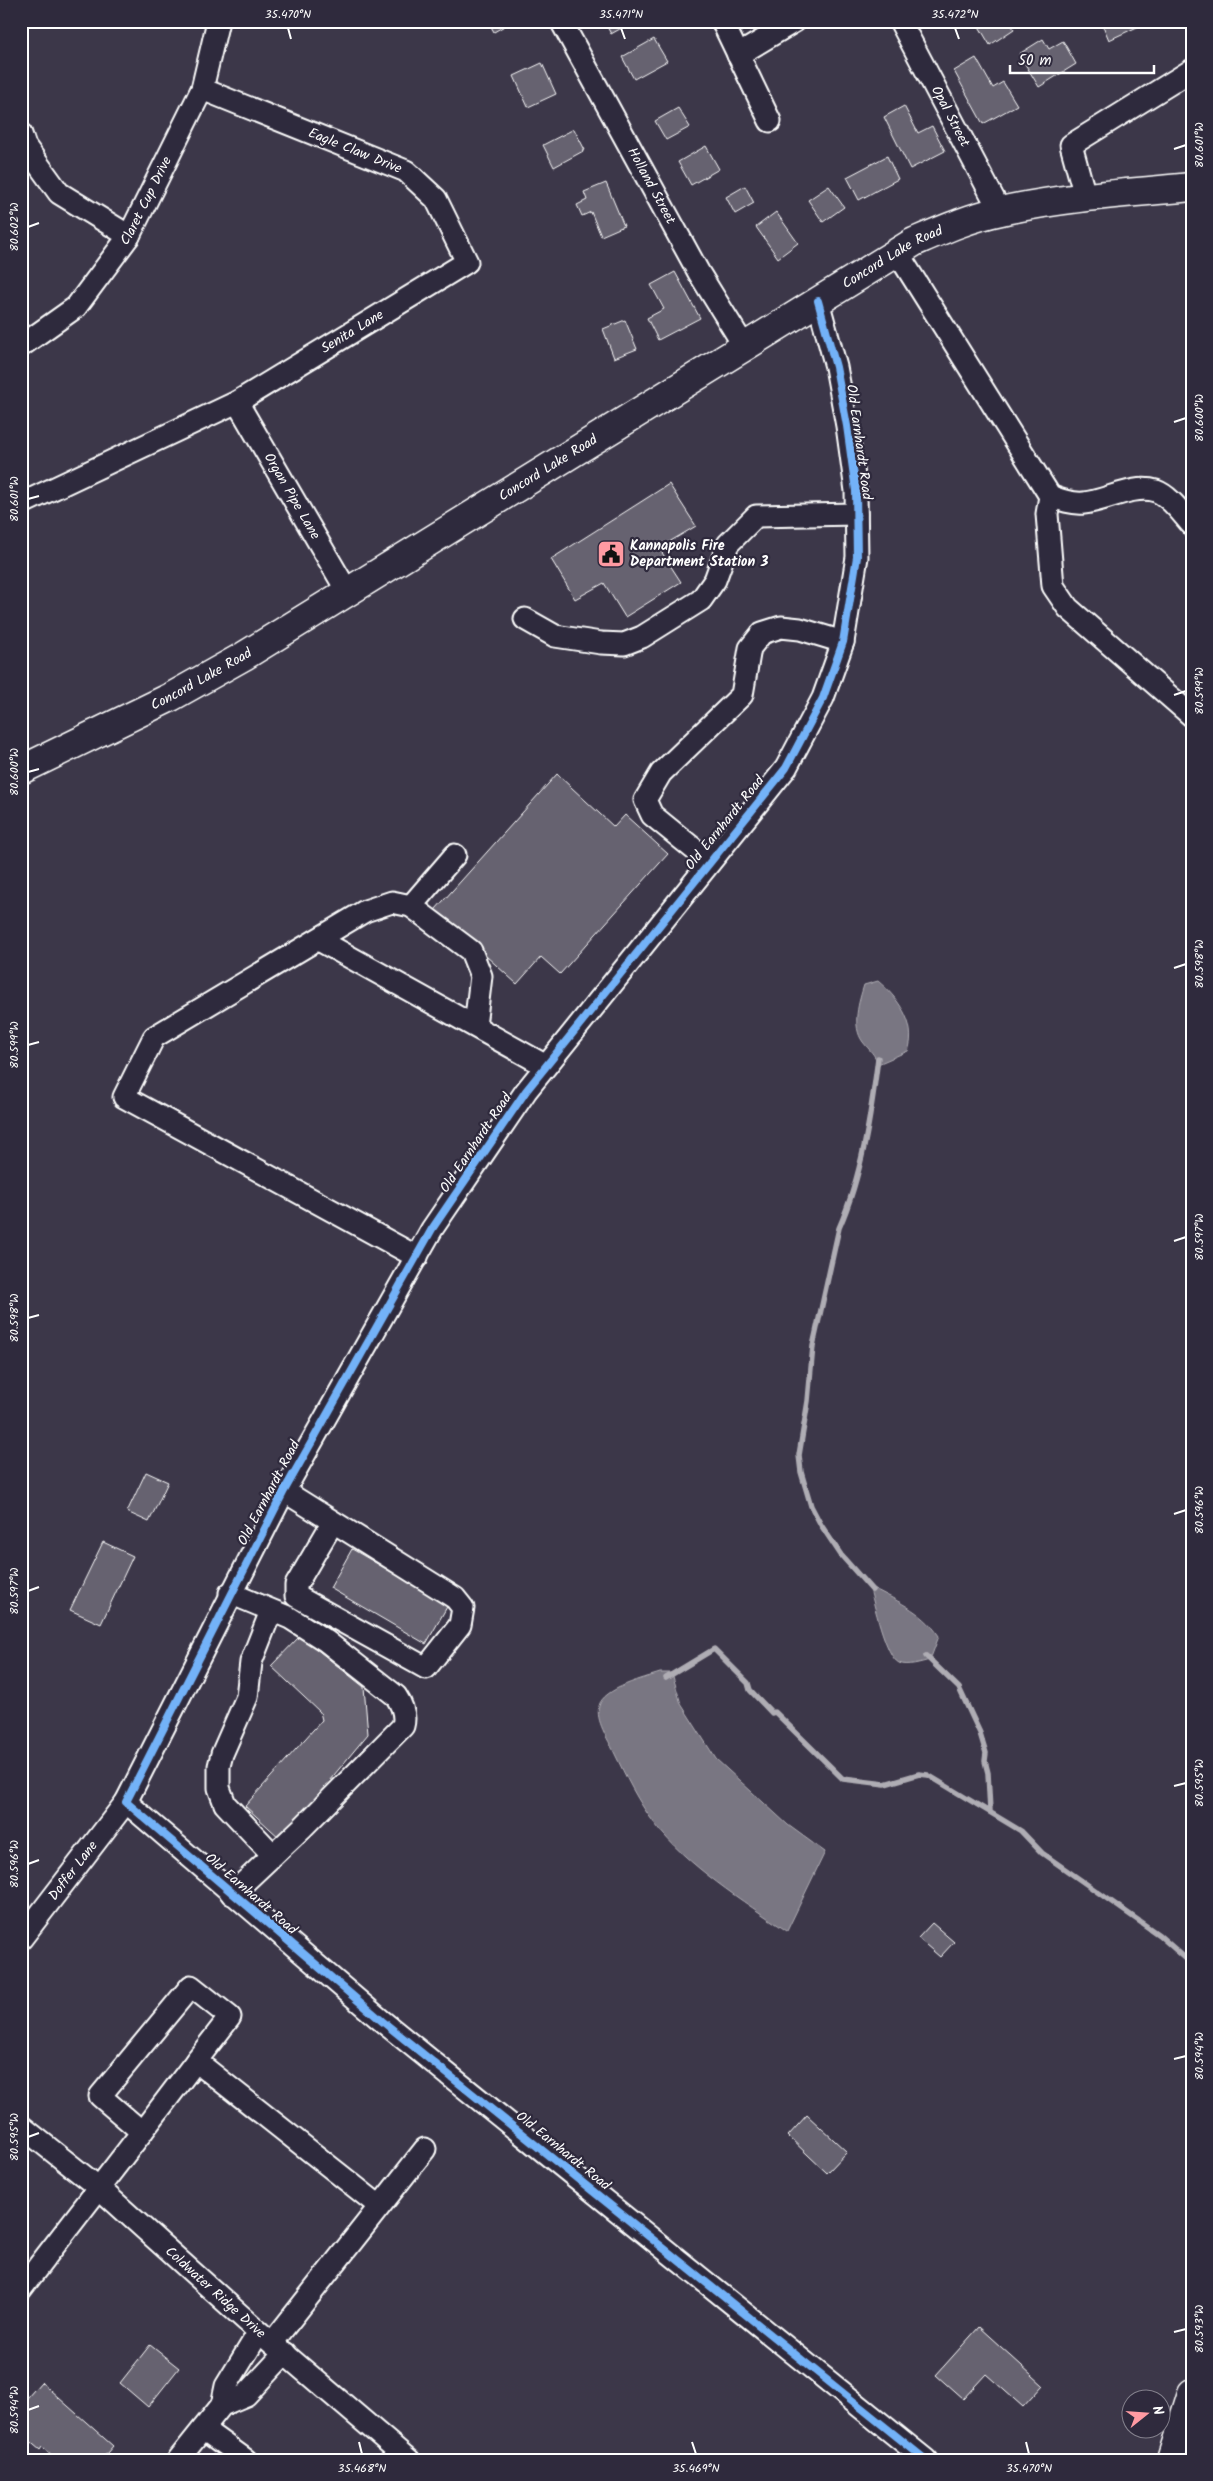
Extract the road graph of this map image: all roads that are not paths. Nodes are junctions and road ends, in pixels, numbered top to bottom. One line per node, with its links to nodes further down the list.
1 (218, 21): 8 (street, Claret Cup Drive)
2 (561, 21): 19 (street, Holland Street)
3 (722, 21): 6 (street)
4 (795, 21): 6 (street)
5 (900, 21): 13 (street, Opal Street)
6 (738, 55): 9 (street)
7 (1192, 70): 12 (street)
8 (202, 89): 14 (street, Claret Cup Drive); 16 (street, Eagle Claw Drive)
9 (770, 120)
10 (21, 134): 14 (street)
11 (1192, 187): 12 (main road, Concord Lake Road)
12 (1085, 196): 13 (main road, Concord Lake Road)
13 (1000, 211): 15 (main road, Concord Lake Road)
14 (129, 236): 18 (street, Claret Cup Drive)
15 (897, 252): 17 (main road, Concord Lake Road); 21 (street)
16 (467, 262): 20 (street, Senita Lane)
17 (818, 301): 19 (main road, Concord Lake Road); 23 (street, Old Earnhardt Road)
18 (21, 346)
19 (744, 346): 25 (main road, Concord Lake Road)
20 (237, 402): 22 (street, Senita Lane); 25 (street, Organ Pipe Lane)
21 (1050, 496): 24 (street); 28 (street)
22 (21, 504)
23 (856, 514): 26 (street); 27 (street, Old Earnhardt Road)
24 (1192, 525)
25 (347, 591): 29 (main road, Concord Lake Road)
26 (525, 619)
27 (842, 642): 31 (street, Old Earnhardt Road); 31 (street)
28 (1192, 716)
29 (21, 770)
30 (455, 855): 32 (street)
31 (710, 862): 35 (street, Old Earnhardt Road)
32 (411, 906): 33 (street); 34 (street)
33 (319, 940): 34 (street); 36 (street)
34 (475, 1026): 35 (street)
35 (546, 1066): 36 (street, Old Earnhardt Road)
36 (417, 1256): 37 (street, Old Earnhardt Road)
37 (284, 1492): 38 (street); 39 (street, Old Earnhardt Road)
38 (333, 1522): 38 (street)
39 (230, 1593): 40 (street); 41 (street, Old Earnhardt Road)
40 (271, 1611): 42 (street); 42 (street)
41 (126, 1802): 43 (street, Old Earnhardt Road); 44 (street, Doffer Lane)
42 (273, 1855): 43 (street)
43 (232, 1894): 59 (street, Old Earnhardt Road)
44 (21, 1939)
45 (196, 2061): 47 (street); 47 (street); 50 (street)
46 (21, 2126): 49 (street, Coldwater Ridge Drive)
47 (142, 2132): 49 (street)
48 (425, 2149): 50 (street)
49 (99, 2188): 51 (street); 52 (street, Coldwater Ridge Drive)
50 (378, 2205): 52 (street)
51 (21, 2289)
52 (272, 2343): 54 (street); 54 (street); 58 (street, Coldwater Ridge Drive)
53 (1192, 2393): 60 (main road)
54 (222, 2405): 55 (street)
55 (203, 2429): 56 (street); 57 (street)
56 (178, 2460)
57 (246, 2460)
58 (409, 2460)
59 (926, 2460)
60 (1171, 2460)

